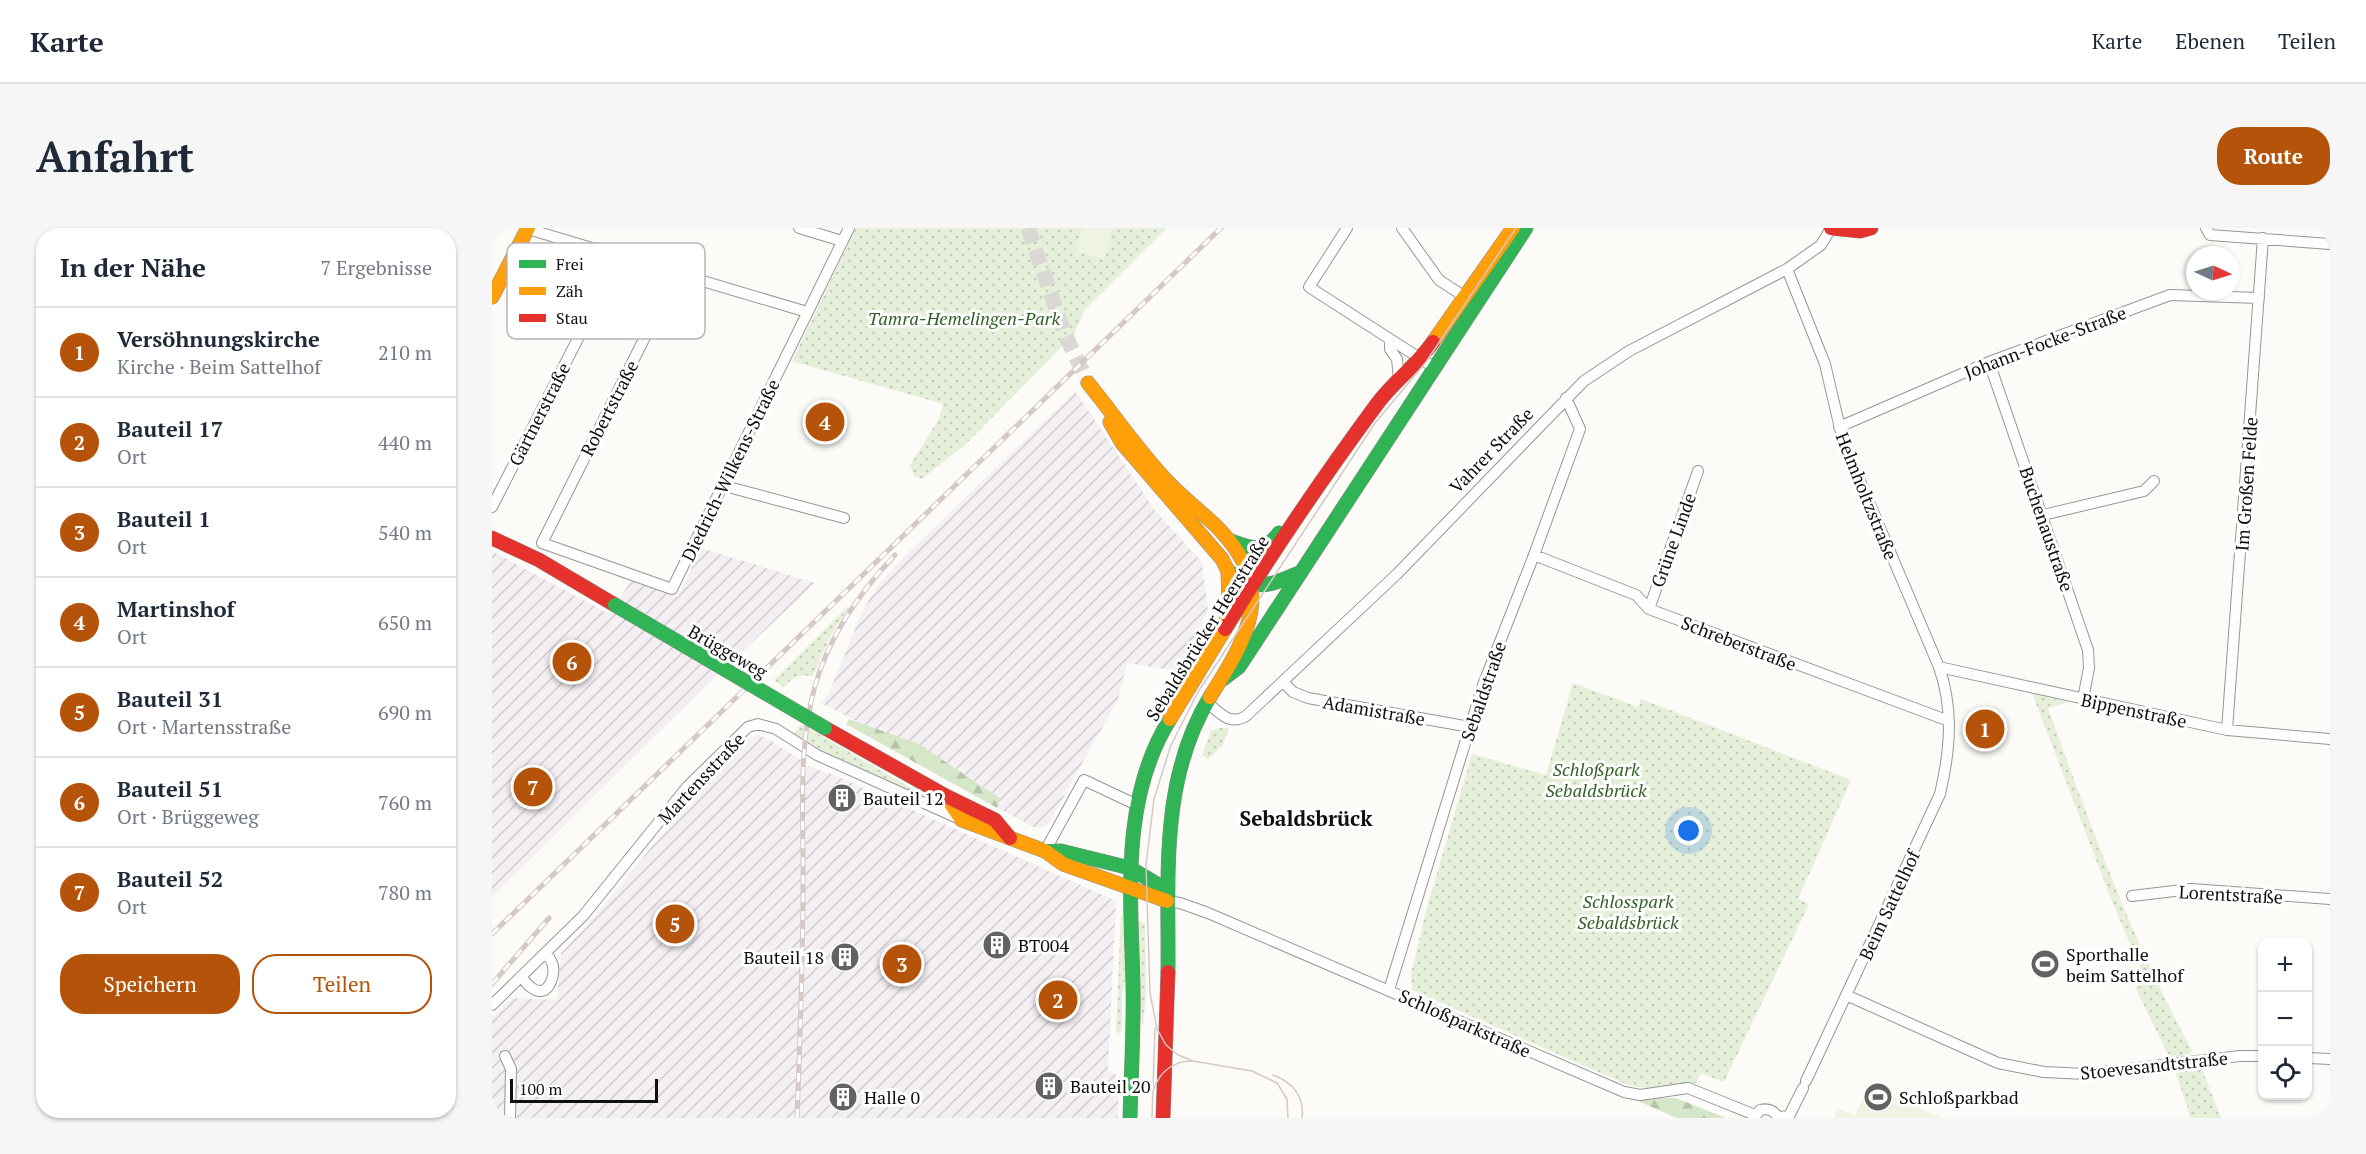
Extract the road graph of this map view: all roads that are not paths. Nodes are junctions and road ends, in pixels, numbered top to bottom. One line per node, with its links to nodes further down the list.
1 (528, 228): 13 (main road); 14 (street)
2 (799, 228): 12 (street)
3 (849, 228): 12 (street, Diedrich-Wilkens-Straße)
4 (1347, 228): 25 (street)
5 (1402, 228): 20 (street)
6 (1513, 228): 20 (main road, Sebaldsbrücker Heerstraße)
7 (1526, 228): 28 (main road)
8 (1831, 228): 9 (main road, Vahrer Straße); 17 (street, Vahrer Straße)
9 (1871, 228)
10 (2208, 232): 11 (street)
11 (2263, 238): 15 (street); 21 (street, Im Großen Felde)
12 (842, 241): 22 (street, Diedrich-Wilkens-Straße)
13 (520, 243)
14 (577, 243)
15 (2330, 244)
16 (507, 265): 19 (main road)
17 (1787, 269): 30 (street, Vahrer Straße); 31 (street, Helmholtzstraße)
18 (705, 281): 22 (street)
19 (494, 288)
20 (1466, 297): 26 (main road, Sebaldsbrücker Heerstraße)
21 (2259, 298): 27 (street, Johann-Focke-Straße); 55 (street, Im Großen Felde)
22 (807, 312): 34 (street, Diedrich-Wilkens-Straße)
23 (578, 339): 36 (street, Gärtnerstraße)
24 (644, 339): 41 (street, Robertstraße)
25 (1390, 340): 26 (street); 29 (street)
26 (1421, 359): 28 (street); 29 (main road, Sebaldsbrücker Heerstraße)
27 (1989, 362): 31 (street, Johann-Focke-Straße); 37 (street, Buchenaustraße)
28 (1435, 368): 44 (main road)
29 (1399, 379): 35 (main road, Sebaldsbrücker Heerstraße)
30 (1566, 398): 42 (street, Sebaldstraße); 50 (street, Vahrer Straße)
31 (1839, 427): 48 (street, Helmholtzstraße)
32 (1698, 471): 46 (street, Grüne Linde)
33 (2154, 481): 37 (street)
34 (722, 485): 38 (street); 41 (street, Diedrich-Wilkens-Straße)
35 (1316, 492): 40 (main road); 45 (main road, Sebaldsbrücker Heerstraße)
36 (492, 507)
37 (2043, 514): 51 (street, Buchenaustraße)
38 (844, 518)
39 (492, 538): 57 (main road, Brüggeweg, bridge)
40 (1231, 541): 43 (main road); 45 (main road)
41 (542, 543)
42 (1534, 555): 46 (street, Schreberstraße); 54 (street, Sebaldstraße)
43 (1228, 571): 45 (main road); 47 (main road)
44 (1299, 573): 45 (main road); 49 (main road)
45 (1251, 586): 47 (main road, Sebaldsbrücker Heerstraße); 49 (main road)
46 (1649, 609): 53 (street, Schreberstraße)
47 (1225, 629): 58 (main road, Sebaldsbrücker Heerstraße)
48 (1940, 667): 51 (street, Bippenstraße); 53 (street, Helmholtzstraße)
49 (1221, 681): 52 (main road)
50 (1283, 681): 52 (street, Vahrer Straße); 54 (street, Adamistraße)
51 (2083, 699): 55 (street, Bippenstraße)
52 (1207, 702): 65 (main road)
53 (1949, 722): 70 (street, Beim Sattelhof)
54 (1470, 727): 69 (street, Sebaldstraße)
55 (2227, 730): 56 (street, Bippenstraße)
56 (2330, 739)
57 (946, 796): 59 (main road, Brüggeweg); 60 (main road, Brüggeweg)
58 (1137, 805): 61 (street); 62 (main road, Sebaldsbrücker Heerstraße)
59 (962, 820): 60 (main road, Brüggeweg); 67 (street, Martensstraße)
60 (1010, 838): 61 (main road, Brüggeweg)
61 (1045, 851): 62 (main road, Brüggeweg); 63 (main road, Brüggeweg)
62 (1130, 868): 63 (main road, Sebaldsbrücker Heerstraße); 65 (main road, Brüggeweg)
63 (1129, 888): 65 (main road, Brüggeweg); 78 (main road, Sebaldsbrücker Heerstraße)
64 (2132, 896): 66 (street, Lorentstraße)
65 (1171, 898): 69 (street, Schloßparkstraße); 79 (main road)
66 (2330, 899)
67 (546, 953): 68 (street, Martensstraße); 68 (street)
68 (522, 977): 71 (street, Martensstraße)
69 (1389, 990): 76 (street, Schloßparkstraße)
70 (1846, 995): 73 (street, Stoevesandtstraße); 80 (street, Beim Sattelhof)
71 (492, 1005)
72 (505, 1056): 77 (street)
73 (2258, 1056)
74 (2312, 1058): 75 (street)
75 (2330, 1059)
76 (1755, 1116): 80 (street, Schloßparkstraße)
77 (510, 1118)
78 (1130, 1118)
79 (1163, 1118)
80 (1778, 1118)

